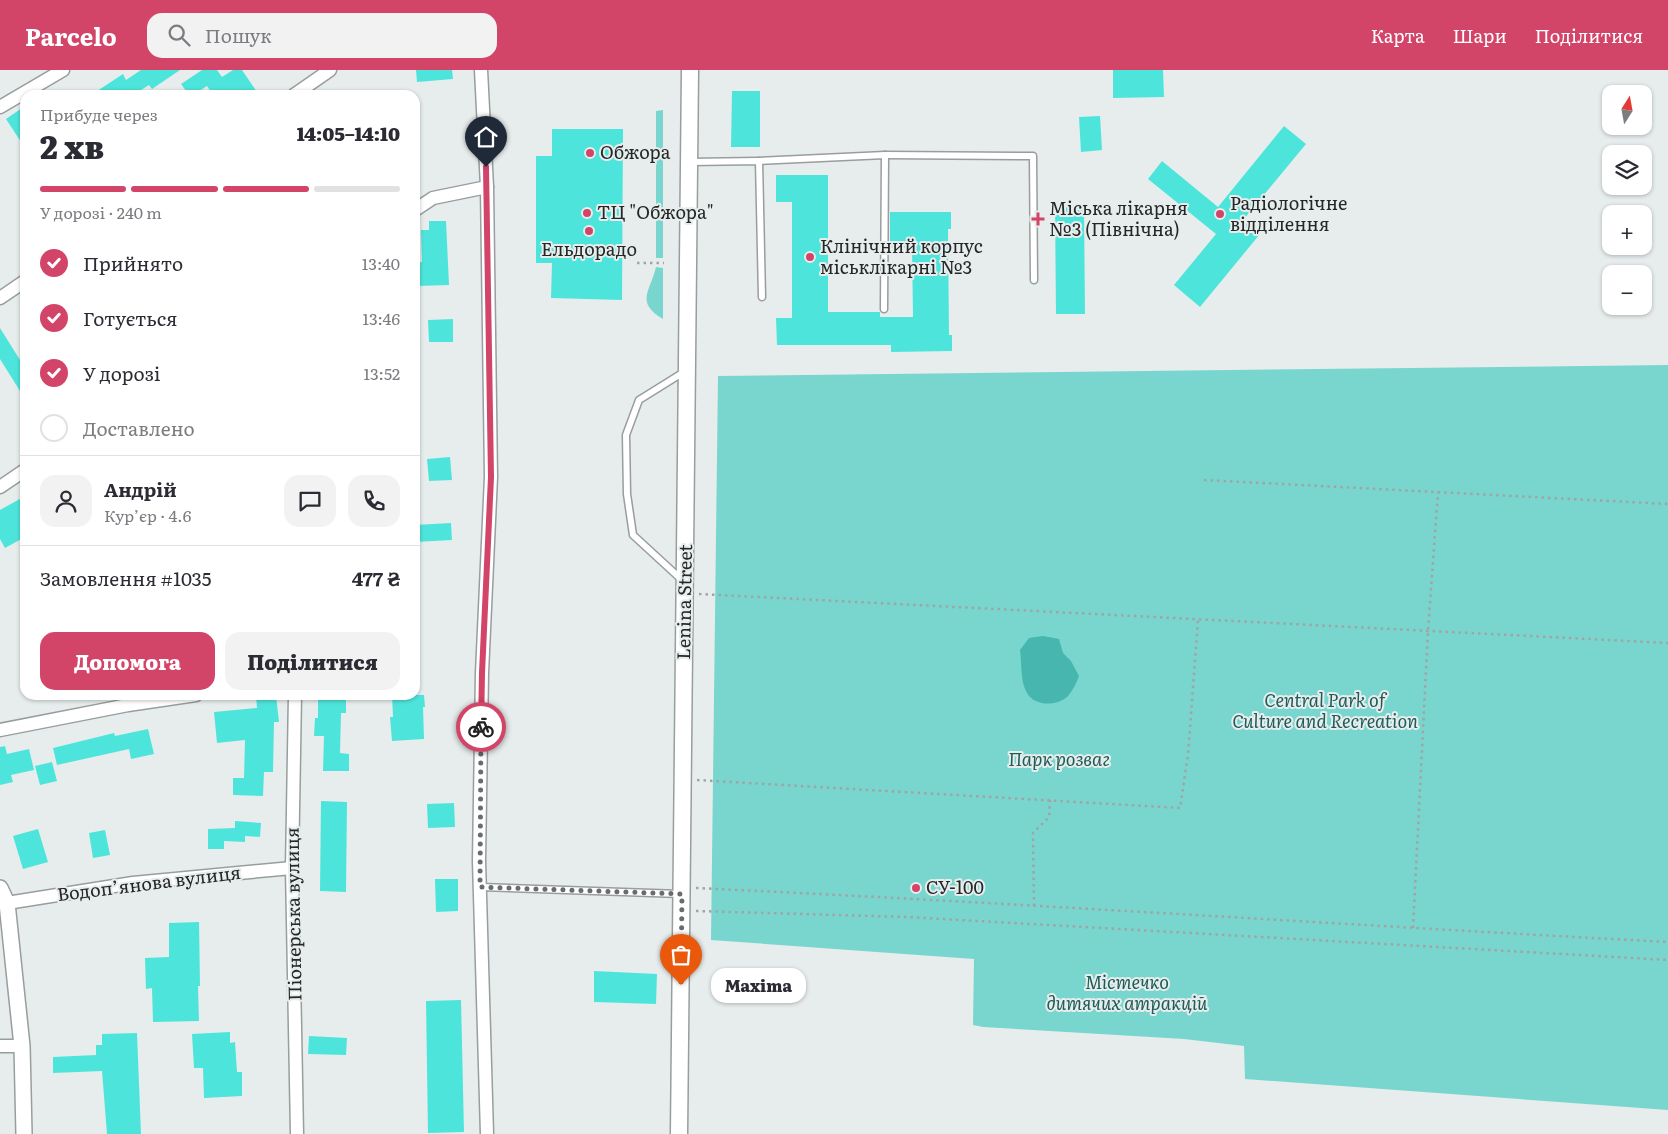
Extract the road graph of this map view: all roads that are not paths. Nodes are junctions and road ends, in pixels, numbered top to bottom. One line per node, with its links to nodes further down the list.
1 (63, 70): 5 (street)
2 (330, 70): 6 (street)
3 (481, 70): 12 (street)
4 (690, 70): 11 (main road, Lenina Street)
5 (29, 90)
6 (301, 90)
7 (20, 95): 8 (street)
8 (0, 107)
9 (884, 155): 10 (lane); 14 (lane); 18 (lane)
10 (759, 161): 11 (lane); 16 (lane)
11 (690, 162): 19 (main road, Lenina Street)
12 (487, 187): 13 (street); 27 (street)
13 (420, 207)
14 (1034, 280)
15 (20, 284): 17 (street)
16 (762, 297)
17 (0, 298)
18 (884, 309)
19 (687, 371): 22 (main road, Lenina Street); 22 (lane)
20 (20, 473): 21 (street)
21 (0, 487)
22 (685, 588): 29 (main road, Lenina Street)
23 (162, 700): 25 (street)
24 (295, 700): 26 (street, Піонерська вулиця)
25 (0, 730)
26 (292, 868): 30 (street, Водоп’янова вулиця); 34 (street, Піонерська вулиця)
27 (480, 887): 29 (lane); 35 (street)
28 (0, 888): 30 (street)
29 (682, 897): 36 (main road, Lenina Street)
30 (7, 903): 32 (street)
31 (0, 1046): 32 (street)
32 (22, 1046): 33 (street)
33 (24, 1134)
34 (297, 1134)
35 (487, 1134)
36 (679, 1134)

